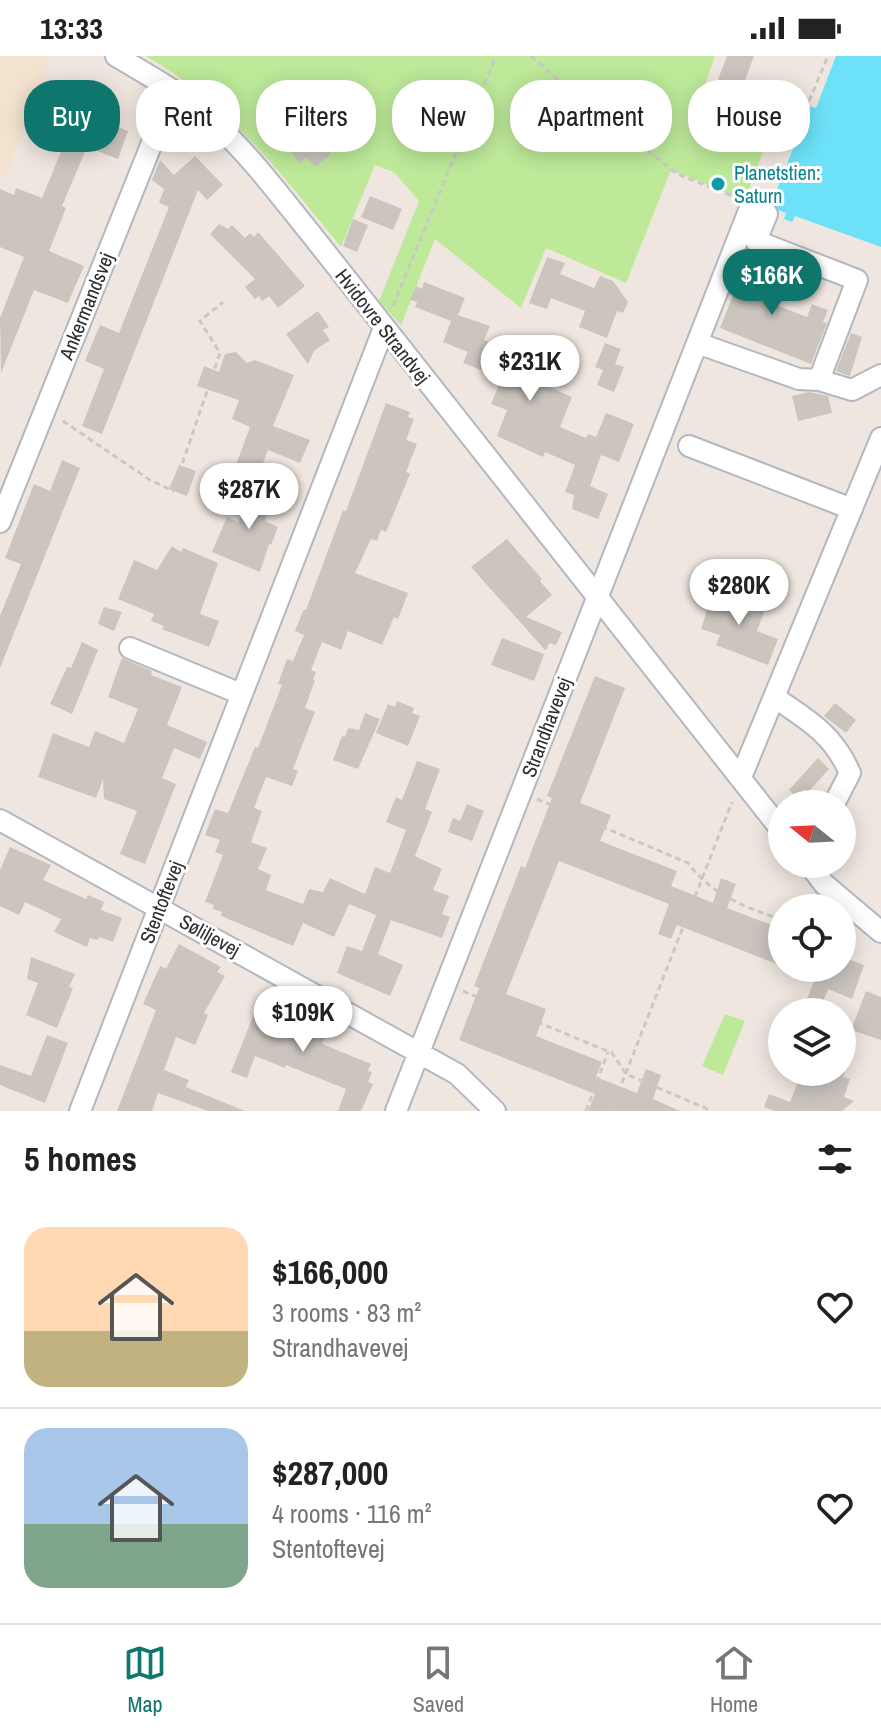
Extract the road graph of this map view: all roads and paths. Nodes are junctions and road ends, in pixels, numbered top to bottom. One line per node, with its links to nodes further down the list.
1 (116, 56): 5 (street, Hvidovre Strandvej)
2 (496, 56): 11 (path)
3 (531, 56): 9 (path)
4 (828, 56): 6 (path)
5 (156, 80)
6 (810, 99)
7 (240, 149): 11 (street, Hvidovre Strandvej)
8 (148, 152): 15 (street, Ankermandsvej)
9 (751, 205): 12 (street, Strandhavevej); 14 (street)
10 (223, 302): 15 (path)
11 (384, 328): 20 (street, Hvidovre Strandvej); 22 (street, Stentoftevej)
12 (697, 343): 14 (street); 20 (street, Strandhavevej)
13 (881, 375): 14 (street)
14 (819, 380)
15 (45, 408): 19 (street, Ankermandsvej)
16 (881, 438): 18 (street)
17 (689, 446): 18 (street)
18 (852, 509): 23 (street)
19 (0, 522)
20 (597, 596): 24 (street, Hvidovre Strandvej); 26 (street, Strandhavevej)
21 (130, 648): 22 (street)
22 (241, 694): 31 (street, Stentoftevej)
23 (774, 697): 24 (street); 25 (street)
24 (741, 777): 27 (street, Hvidovre Strandvej); 30 (path)
25 (841, 790)
26 (521, 792): 30 (path); 34 (street, Strandhavevej)
27 (768, 813)
28 (0, 820): 31 (street, Søliljevej)
29 (820, 878): 33 (street)
30 (701, 880): 32 (path); 37 (path)
31 (159, 906): 35 (street, Søliljevej); 38 (street, Stentoftevej)
32 (768, 915)
33 (881, 932)
34 (445, 984): 35 (street, Strandhavevej); 36 (path)
35 (419, 1052): 39 (street, Strandhavevej); 40 (street, Søliljevej)
36 (608, 1052): 37 (path); 41 (path)
37 (626, 1074): 42 (path); 43 (path)
38 (80, 1111)
39 (396, 1111)
40 (495, 1111)
41 (586, 1111)
42 (611, 1111)
43 (712, 1111)

